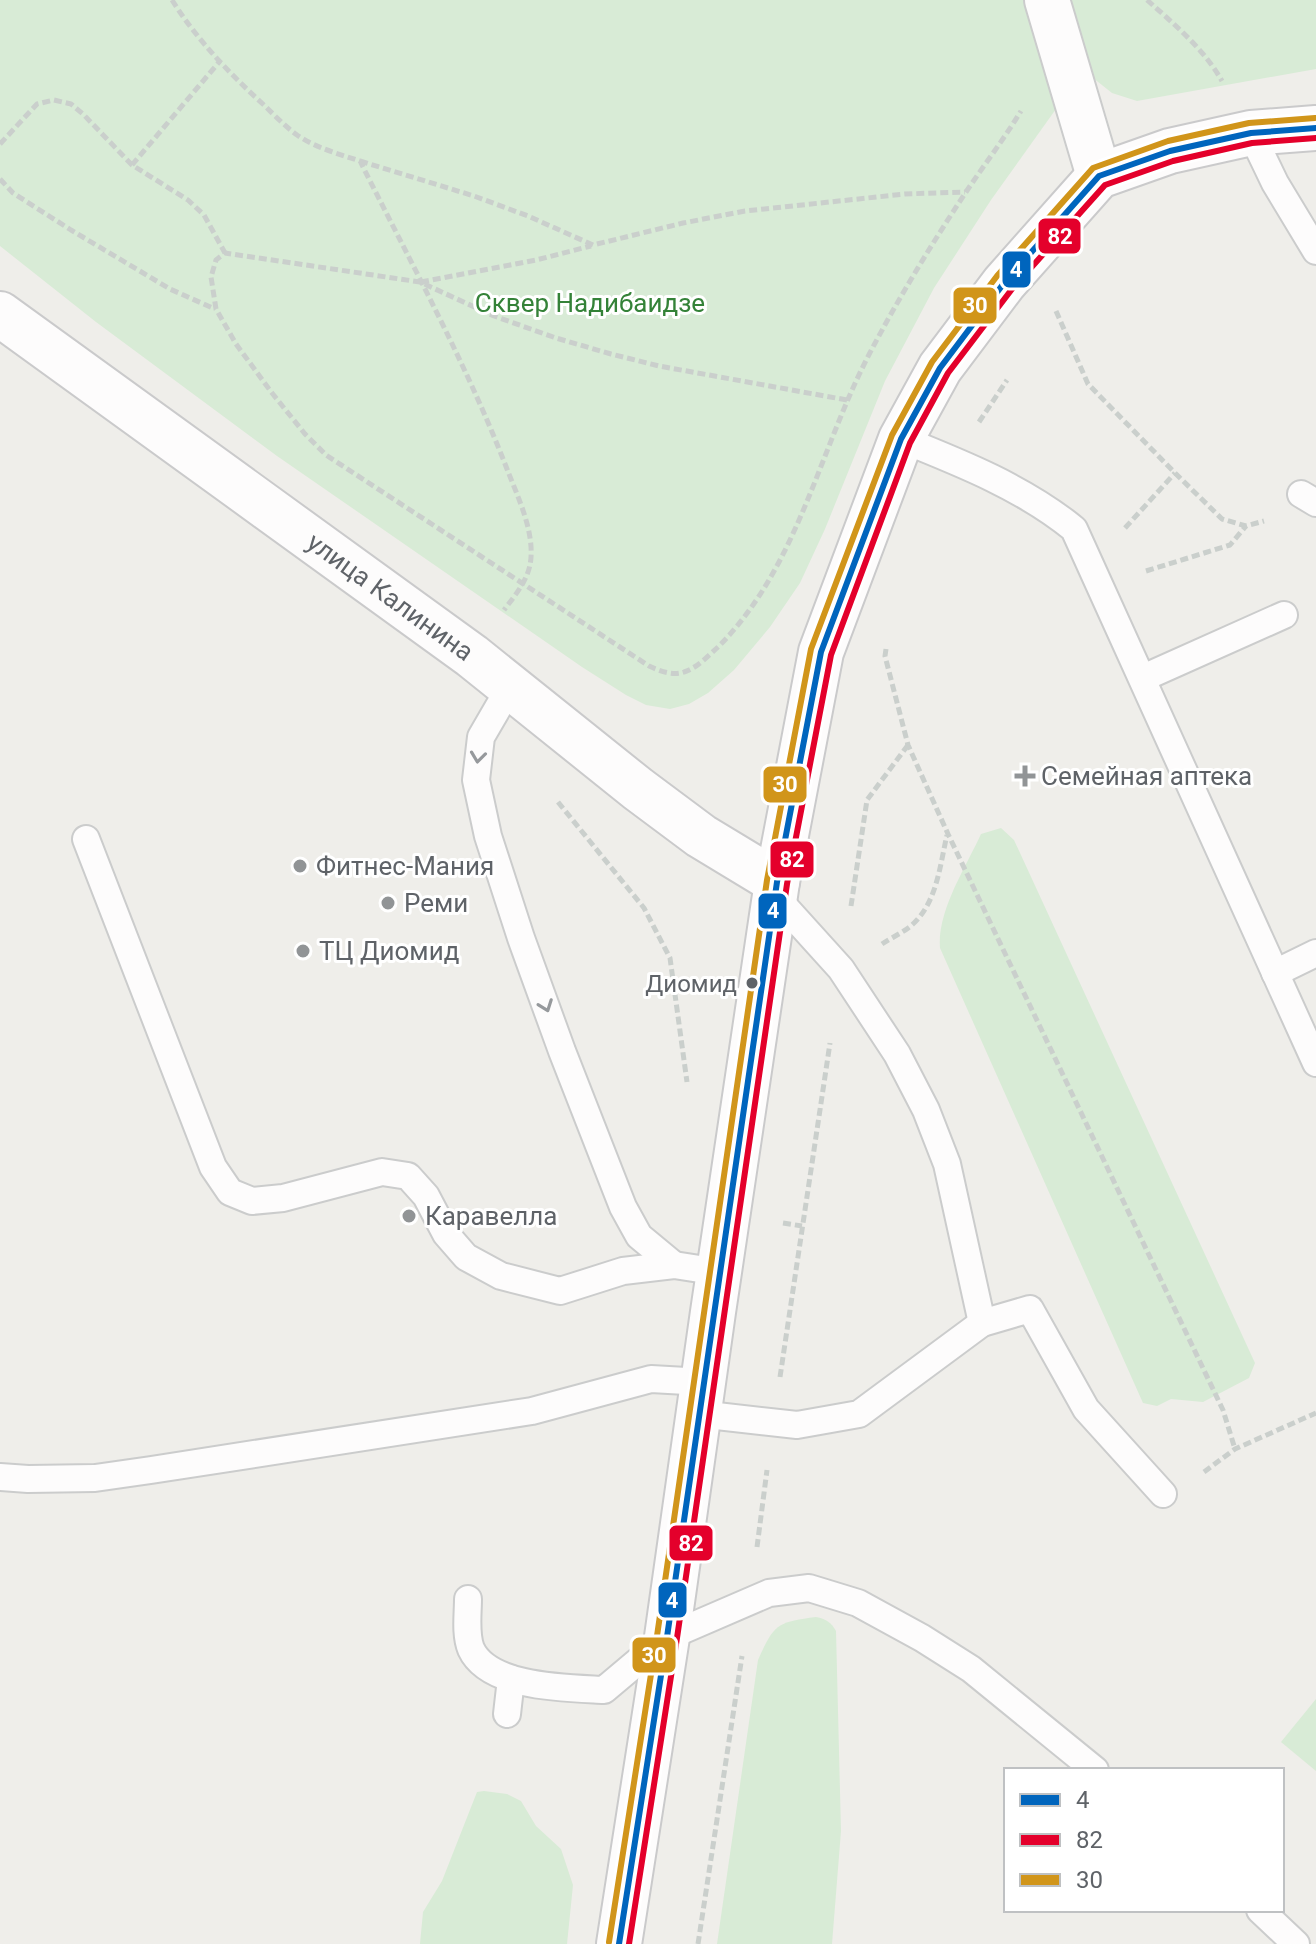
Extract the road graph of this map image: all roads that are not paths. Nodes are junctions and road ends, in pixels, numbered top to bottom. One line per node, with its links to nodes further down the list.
1 (1047, 0): 4 (main road)
2 (1316, 128): 3 (main road)
3 (1251, 133): 4 (main road); 5 (lane)
4 (1099, 176): 7 (main road)
5 (1316, 251)
6 (0, 314): 10 (main road, улица Калинина)
7 (901, 439): 9 (lane); 12 (main road)
8 (1284, 615): 9 (lane)
9 (1143, 678): 14 (lane)
10 (510, 687): 12 (main road, улица Калинина); 16 (lane, one-way to 16)
11 (86, 839): 16 (lane)
12 (776, 889): 17 (main road); 18 (lane)
13 (1316, 953): 14 (lane)
14 (1275, 973): 15 (lane)
15 (1316, 1063)
16 (674, 1265): 17 (lane)
17 (719, 1272): 19 (main road)
18 (982, 1323): 19 (lane); 21 (lane)
19 (701, 1398): 20 (lane); 23 (main road)
20 (0, 1477)
21 (1163, 1494)
22 (468, 1599): 24 (lane)
23 (667, 1637): 24 (lane); 26 (lane); 28 (main road)
24 (511, 1679): 25 (lane)
25 (507, 1714)
26 (1093, 1768)
27 (1262, 1912): 29 (lane)
28 (619, 1944)
29 (1296, 1944)

